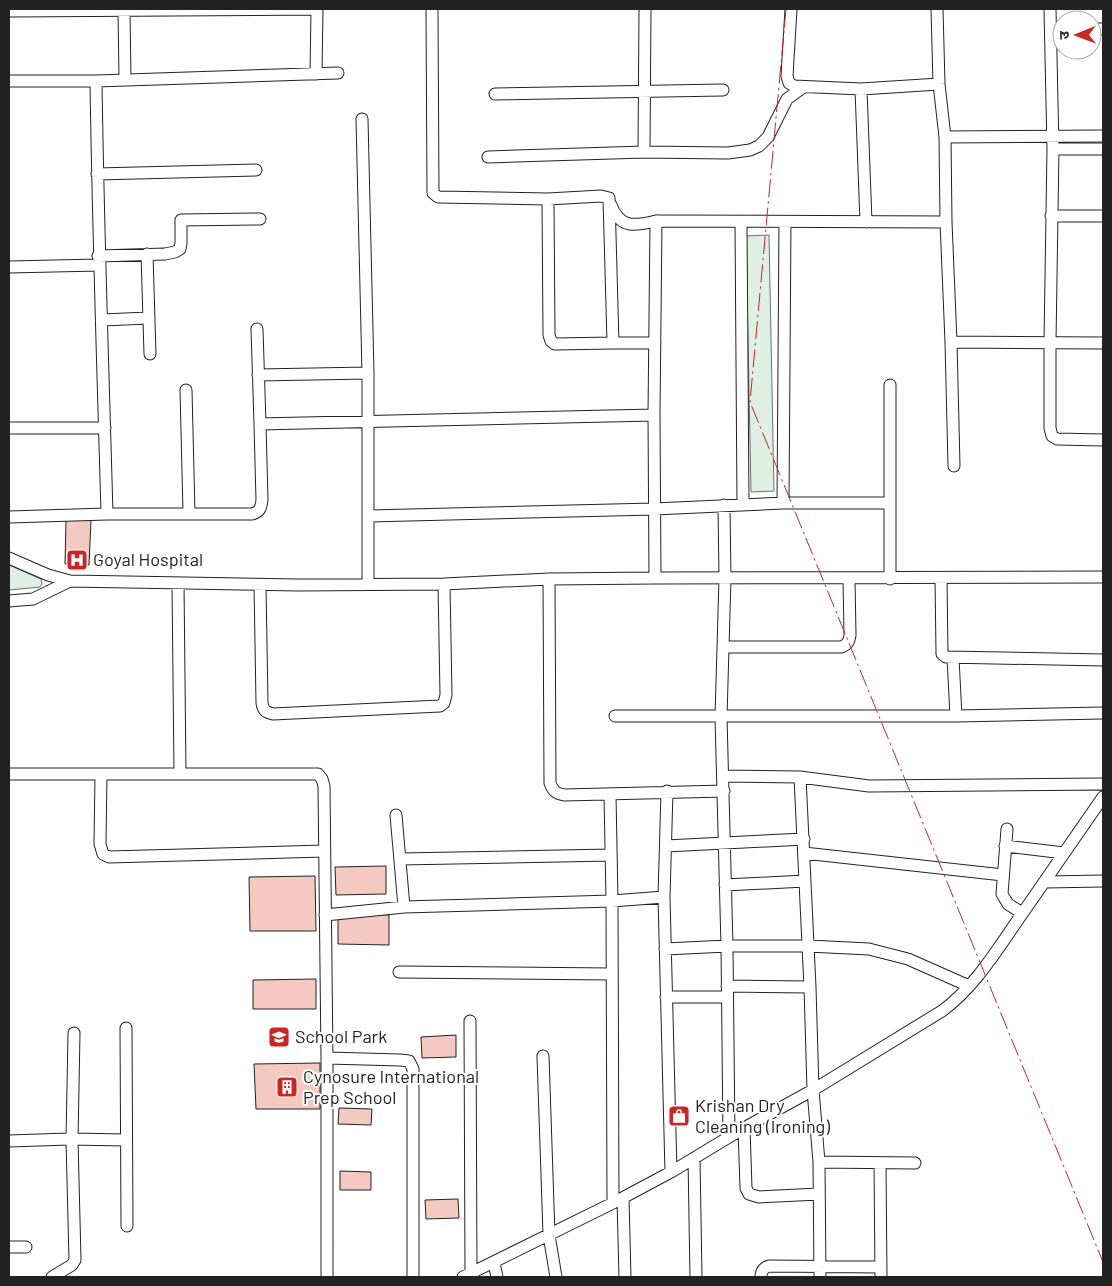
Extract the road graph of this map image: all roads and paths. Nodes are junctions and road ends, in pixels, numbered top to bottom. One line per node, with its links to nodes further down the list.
1 (102, 9): 7 (street); 8 (street)
2 (316, 9): 9 (street); 12 (street)
3 (432, 9): 34 (street)
4 (645, 9): 21 (street)
5 (791, 9): 18 (street)
6 (937, 9): 17 (street)
7 (30, 10): 10 (street)
8 (124, 10): 9 (street); 14 (street)
9 (185, 10)
10 (9, 11)
11 (1055, 60): 24 (street)
12 (316, 74): 13 (street); 14 (street)
13 (338, 74)
14 (125, 80): 16 (street)
15 (9, 81): 16 (street)
16 (96, 81): 32 (street)
17 (939, 84): 19 (street); 26 (street)
18 (802, 88): 19 (street); 29 (street)
19 (860, 89): 41 (street)
20 (723, 90): 21 (street)
21 (644, 92): 22 (street); 29 (street)
22 (495, 94)
23 (362, 119): 55 (street)
24 (1052, 136): 25 (street); 26 (street); 27 (street)
25 (1103, 136)
26 (945, 137): 42 (street)
27 (1052, 149): 28 (street); 35 (street)
28 (1103, 149)
29 (644, 152): 30 (street)
30 (488, 157)
31 (256, 170): 32 (street)
32 (97, 174): 44 (street)
33 (609, 198): 34 (street); 38 (street); 51 (street)
34 (548, 199): 51 (street)
35 (1051, 216): 36 (street); 50 (street)
36 (1103, 216)
37 (260, 219): 43 (street)
38 (656, 221): 39 (street); 52 (street)
39 (741, 222): 40 (street); 68 (street)
40 (785, 222): 41 (street); 66 (street)
41 (866, 222): 42 (street)
42 (946, 222): 49 (street)
43 (147, 254): 44 (street); 46 (street)
44 (99, 260): 45 (street); 47 (street)
45 (9, 267)
46 (149, 318): 47 (street); 54 (street)
47 (102, 320): 63 (street)
48 (256, 330): 56 (street)
49 (952, 342): 50 (street); 65 (street)
50 (1050, 342): 53 (street); 64 (street)
51 (613, 343): 52 (street)
52 (655, 343): 59 (street)
53 (1103, 343)
54 (150, 354)
55 (368, 373): 56 (street); 60 (street)
56 (258, 375): 61 (street)
57 (890, 385): 67 (street)
58 (186, 390): 71 (street)
59 (654, 414): 60 (street); 70 (street)
60 (368, 421): 61 (street); 73 (street)
61 (260, 424): 71 (street)
62 (9, 428): 63 (street)
63 (105, 428): 72 (street)
64 (1103, 440)
65 (954, 466)
66 (783, 503): 67 (street); 68 (street)
67 (890, 503): 82 (street)
68 (743, 504): 69 (street)
69 (724, 505): 70 (street); 78 (street)
70 (654, 510): 73 (street); 77 (street)
71 (190, 513): 72 (street)
72 (107, 514): 74 (street)
73 (369, 516): 85 (street)
74 (9, 517)
75 (9, 558): 83 (street)
76 (1103, 577): 80 (street)
77 (655, 578): 78 (street); 81 (street)
78 (725, 578): 79 (street); 89 (street)
79 (848, 578): 82 (street); 89 (street)
80 (941, 578): 82 (street); 90 (street)
81 (550, 579): 86 (street); 104 (street)
82 (890, 579)
83 (70, 581): 84 (street); 88 (street)
84 (178, 583): 87 (street); 97 (street)
85 (368, 584): 86 (street); 87 (street)
86 (444, 584): 87 (street)
87 (260, 585)
88 (9, 601)
89 (722, 647): 95 (street)
90 (954, 658): 91 (street); 94 (street)
91 (1103, 660)
92 (1103, 713): 94 (street)
93 (615, 716): 95 (street)
94 (956, 716): 95 (street)
95 (721, 717): 99 (street)
96 (9, 774): 98 (street)
97 (180, 774): 98 (street); 112 (street)
98 (101, 775): 112 (street)
99 (723, 776): 100 (street); 103 (street)
100 (800, 777): 101 (street); 108 (street)
101 (1103, 784)
102 (667, 791): 103 (street); 104 (street); 110 (street)
103 (724, 791): 109 (street)
104 (610, 795): 115 (street)
105 (1103, 797): 114 (street)
106 (396, 815): 116 (street)
107 (1007, 830): 111 (street)
108 (804, 839): 109 (street); 113 (street)
109 (724, 842): 110 (street); 121 (street)
110 (666, 846): 122 (street)
111 (1005, 846): 114 (street); 117 (street)
112 (324, 851): 126 (street)
113 (804, 853): 117 (street); 118 (street)
114 (1064, 853): 120 (street)
115 (612, 855): 116 (street); 123 (street)
116 (400, 858): 124 (street)
117 (1003, 876): 125 (street)
118 (805, 881): 121 (street); 128 (street)
119 (1103, 881): 120 (street)
120 (1044, 882): 125 (street)
121 (725, 885): 127 (street)
122 (664, 897): 123 (street); 129 (street)
123 (612, 902): 124 (street); 131 (street)
124 (404, 907): 126 (street)
125 (1022, 913): 132 (street)
126 (325, 915): 140 (street)
127 (727, 946): 128 (street); 129 (street); 134 (street)
128 (808, 946): 132 (street); 133 (street)
129 (665, 949): 135 (street)
130 (399, 972): 131 (street)
131 (612, 974): 153 (street)
132 (970, 986): 141 (street)
133 (810, 987): 134 (street); 141 (street)
134 (727, 992): 135 (street); 143 (street)
135 (666, 997): 151 (street)
136 (470, 1020): 161 (street)
137 (126, 1028): 145 (street)
138 (74, 1033): 144 (street)
139 (543, 1056): 155 (street)
140 (328, 1058): 163 (street); 164 (street)
141 (813, 1090): 142 (street); 148 (street)
142 (744, 1128): 143 (street); 152 (street)
143 (728, 1137): 147 (street)
144 (72, 1140): 145 (street); 146 (street); 162 (street)
145 (126, 1140): 154 (street)
146 (9, 1141)
147 (694, 1158): 151 (street); 168 (street)
148 (819, 1162): 149 (street); 152 (street)
149 (880, 1163): 150 (street); 160 (street)
150 (915, 1163)
151 (671, 1172): 153 (street)
152 (820, 1194): 159 (street)
153 (618, 1201): 155 (street); 167 (street)
154 (127, 1226)
155 (549, 1235): 158 (street); 166 (street)
156 (9, 1247): 157 (street)
157 (26, 1247)
158 (494, 1263): 161 (street); 165 (street)
159 (820, 1272): 160 (street); 169 (street)
160 (881, 1272)
161 (467, 1275)
162 (52, 1277)
163 (327, 1277)
164 (413, 1277)
165 (497, 1277)
166 (556, 1277)
167 (625, 1277)
168 (696, 1277)
169 (761, 1277)

